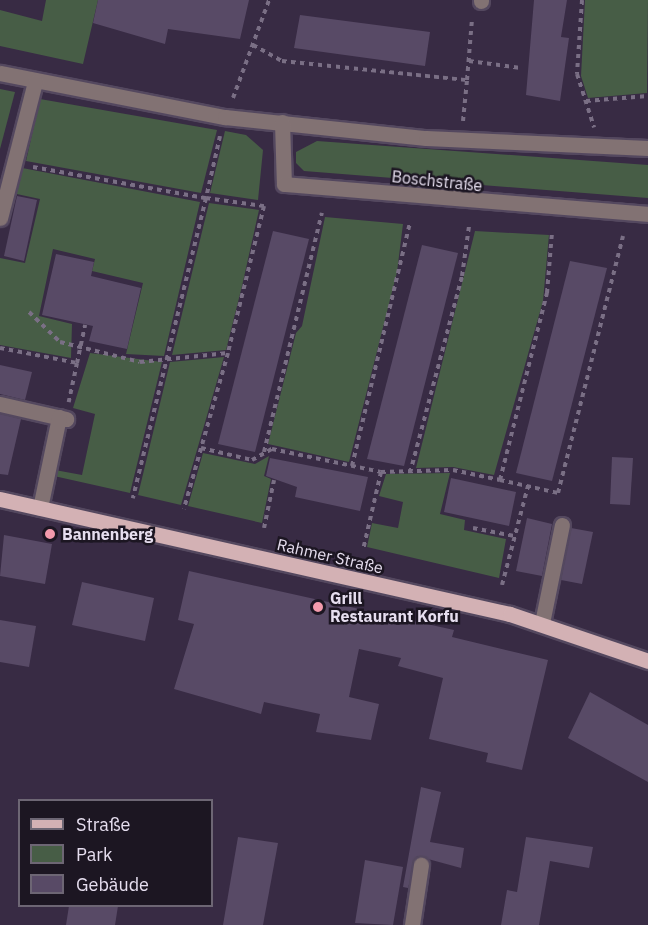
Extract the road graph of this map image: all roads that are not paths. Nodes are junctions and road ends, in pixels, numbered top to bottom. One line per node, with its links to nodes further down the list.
1 (0, 73): 2 (street)
2 (35, 82): 3 (street); 6 (street)
3 (282, 123): 4 (street); 5 (street, Boschstraße)
4 (648, 148)
5 (648, 214)
6 (0, 218)
7 (0, 404): 9 (street)
8 (0, 499): 9 (main road, Rahmer Straße)
9 (40, 508): 11 (main road, Rahmer Straße)
10 (562, 525): 11 (street)
11 (542, 623): 12 (main road, Rahmer Straße)
12 (648, 661)
13 (421, 865): 14 (street)
14 (412, 925)

